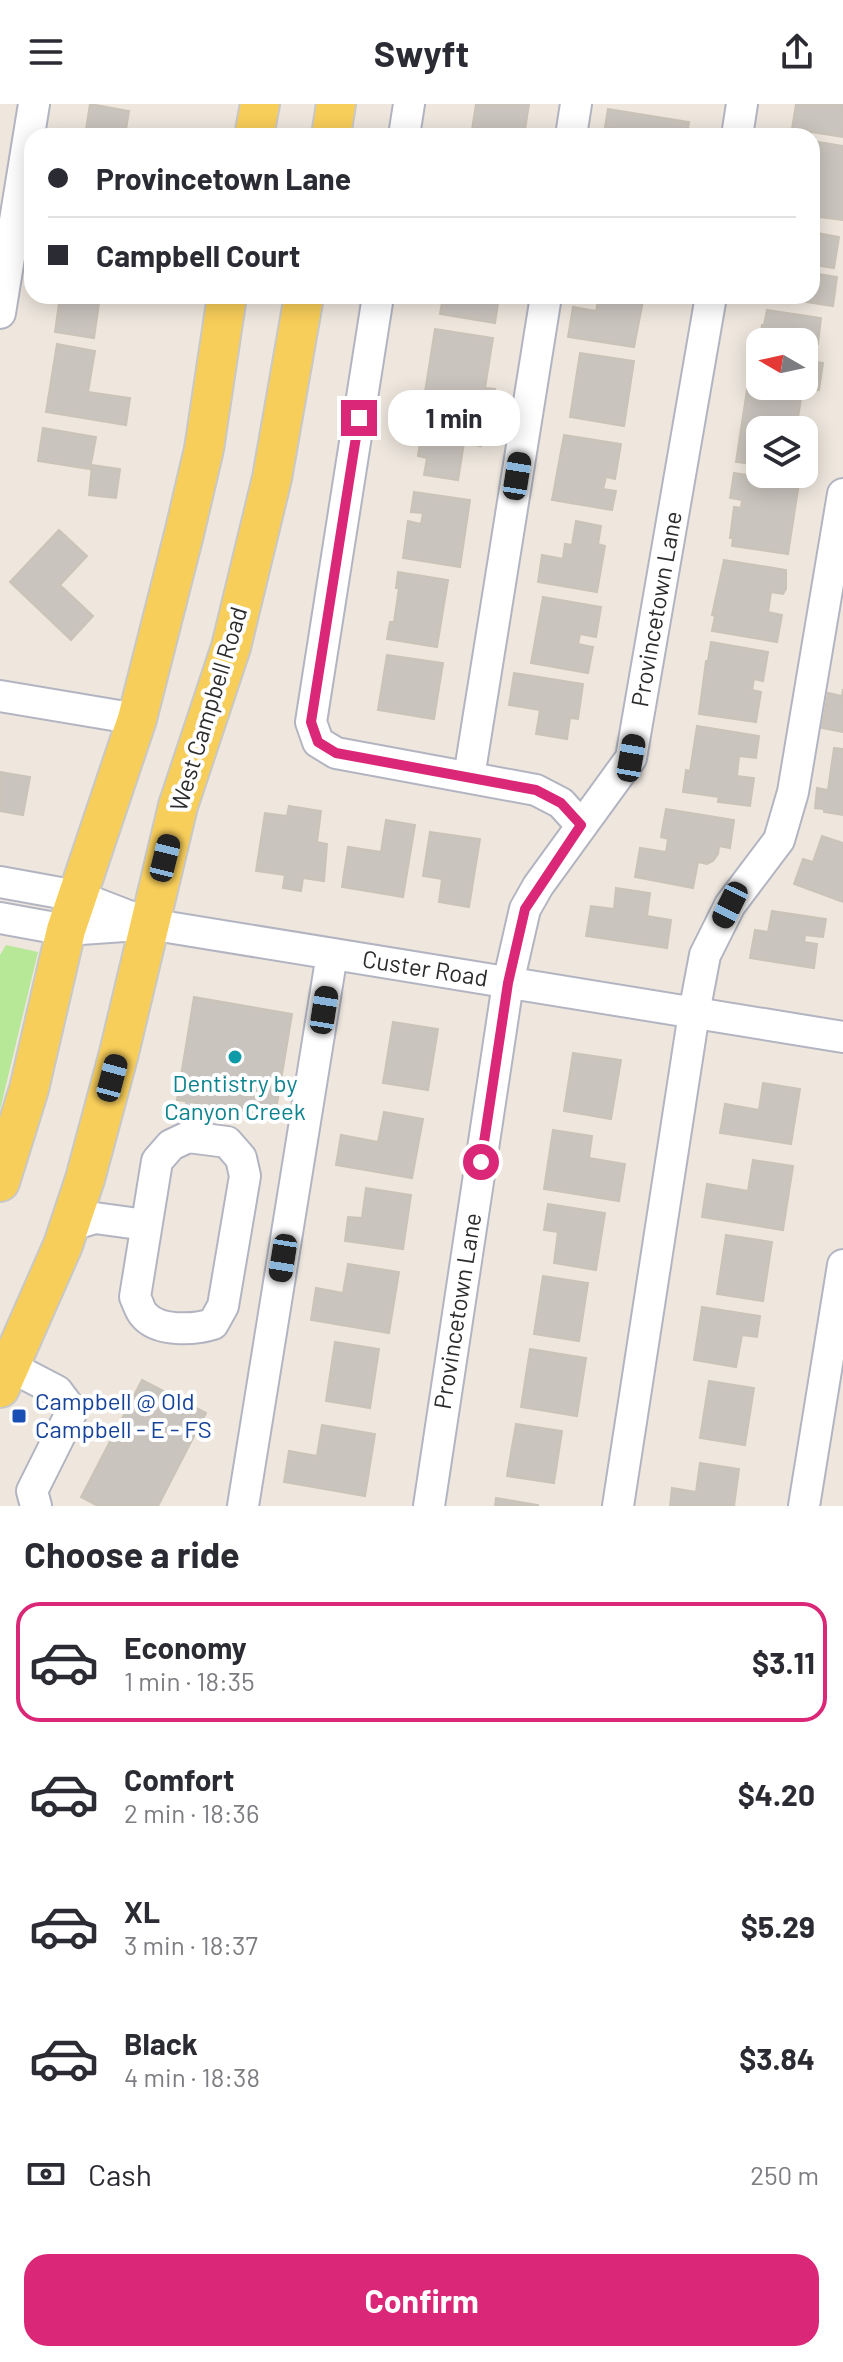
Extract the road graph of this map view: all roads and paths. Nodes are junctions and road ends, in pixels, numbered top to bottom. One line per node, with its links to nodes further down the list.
1 (34, 104): 7 (street)
2 (260, 104): 8 (main road)
3 (336, 104): 9 (main road)
4 (409, 104): 10 (street)
5 (576, 104): 11 (street)
6 (742, 104): 12 (street)
7 (30, 128)
8 (256, 128)
9 (332, 128)
10 (405, 128)
11 (572, 128)
12 (738, 128)
13 (24, 165): 19 (street)
14 (226, 304): 22 (main road)
15 (303, 304): 28 (main road, West Campbell Road)
16 (377, 304): 23 (street)
17 (545, 304): 23 (street)
18 (710, 304): 24 (street, Provincetown Lane)
19 (0, 313)
20 (843, 494): 31 (street)
21 (0, 696): 22 (street)
22 (137, 719): 26 (main road)
23 (469, 777): 24 (street)
24 (581, 825): 30 (street, Provincetown Lane)
25 (0, 882): 26 (street)
26 (71, 913): 27 (street); 28 (street, Custer Road); 33 (main road)
27 (0, 918)
28 (149, 924): 29 (street, Custer Road); 34 (main road, West Campbell Road)
29 (332, 954): 30 (street, Custer Road); 40 (street)
30 (508, 983): 31 (street, Custer Road); 41 (street, Provincetown Lane)
31 (694, 1013): 32 (street, Custer Road); 42 (street)
32 (843, 1037)
33 (0, 1182)
34 (82, 1186): 35 (street); 36 (main road, West Campbell Road)
35 (132, 1222): 35 (street); 36 (street)
36 (69, 1226): 38 (main road, West Campbell Road)
37 (843, 1265): 43 (street)
38 (6, 1378): 39 (street)
39 (36, 1506)
40 (243, 1506)
41 (429, 1506)
42 (618, 1506)
43 (804, 1506)

